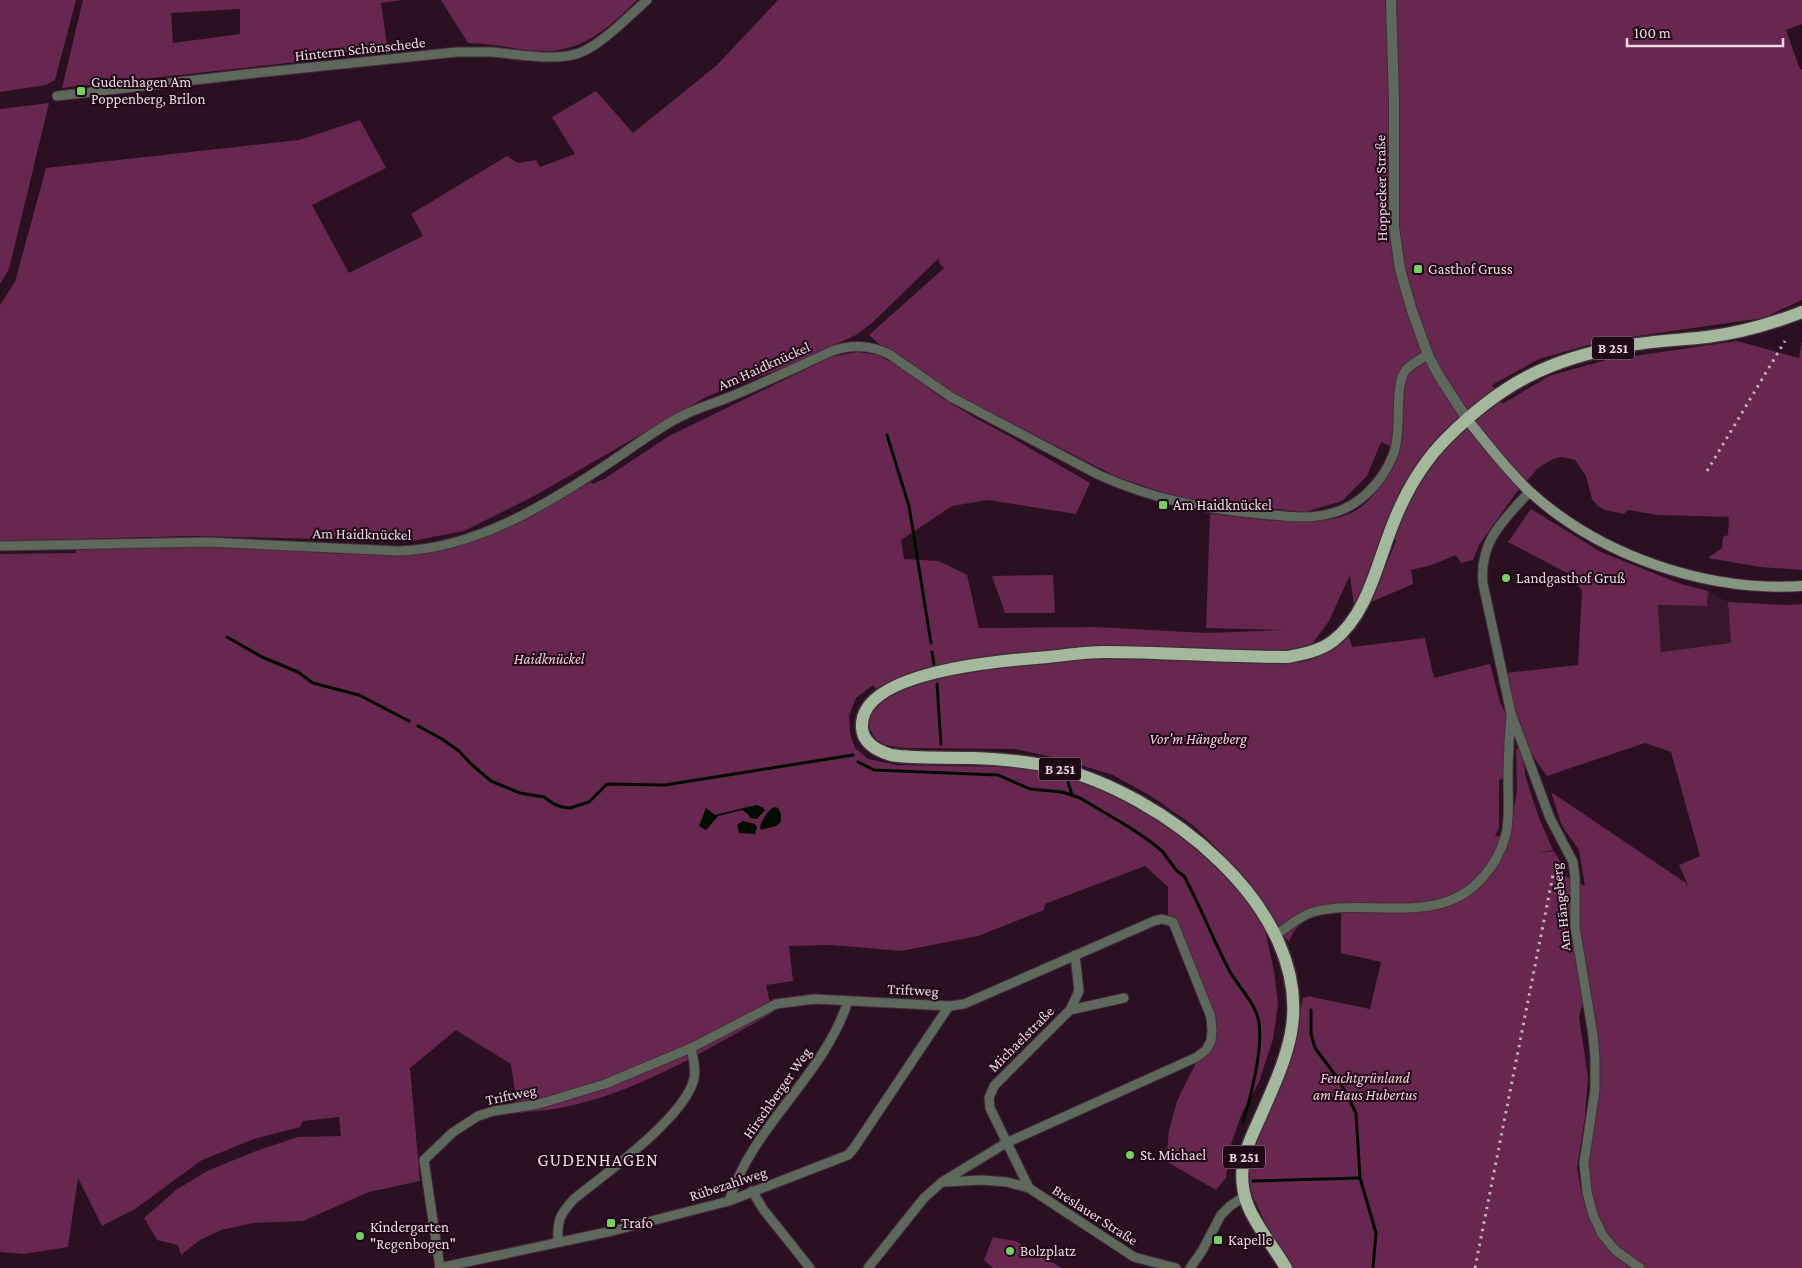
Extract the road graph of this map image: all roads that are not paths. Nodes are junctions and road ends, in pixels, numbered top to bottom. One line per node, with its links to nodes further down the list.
1 (647, 0): 3 (street, Hinterm Schönschede)
2 (1391, 0): 5 (street, Hoppecker Straße)
3 (57, 96)
4 (1802, 312): 6 (main road, B 251)
5 (1428, 355): 6 (street, Hoppecker Straße); 8 (street, Am Haidknückel)
6 (1467, 419): 7 (main road); 11 (main road, B 251)
7 (1530, 491): 9 (main road); 10 (street, Am Hängeberg)
8 (0, 546)
9 (1802, 586)
10 (1512, 713): 11 (street); 31 (street, Am Hängeberg)
11 (1274, 936): 22 (main road, B 251)
12 (1075, 954): 15 (street, Triftweg); 16 (street, Michaelstraße); 18 (street, Triftweg)
13 (1124, 998): 16 (street, Michaelstraße)
14 (848, 1001): 15 (street, Triftweg); 17 (street, Triftweg); 23 (street, Hirschberger Weg)
15 (949, 1006): 21 (street, Rübezahlweg)
16 (1070, 1010): 18 (street, Michaelstraße)
17 (691, 1048): 24 (street); 25 (street, Triftweg)
18 (1006, 1143): 19 (street); 20 (street, Breslauer Straße)
19 (942, 1182): 20 (street, Breslauer Straße); 27 (street)
20 (1028, 1188): 28 (street, Breslauer Straße)
21 (752, 1191): 23 (street, Rübezahlweg); 26 (street)
22 (1245, 1196): 29 (street); 30 (main road, B 251)
23 (729, 1201): 24 (street, Rübezahlweg)
24 (558, 1242): 25 (street, Rübezahlweg)
25 (439, 1268)
26 (810, 1268)
27 (868, 1268)
28 (1176, 1268)
29 (1190, 1268)
30 (1286, 1268)
31 (1640, 1268)

